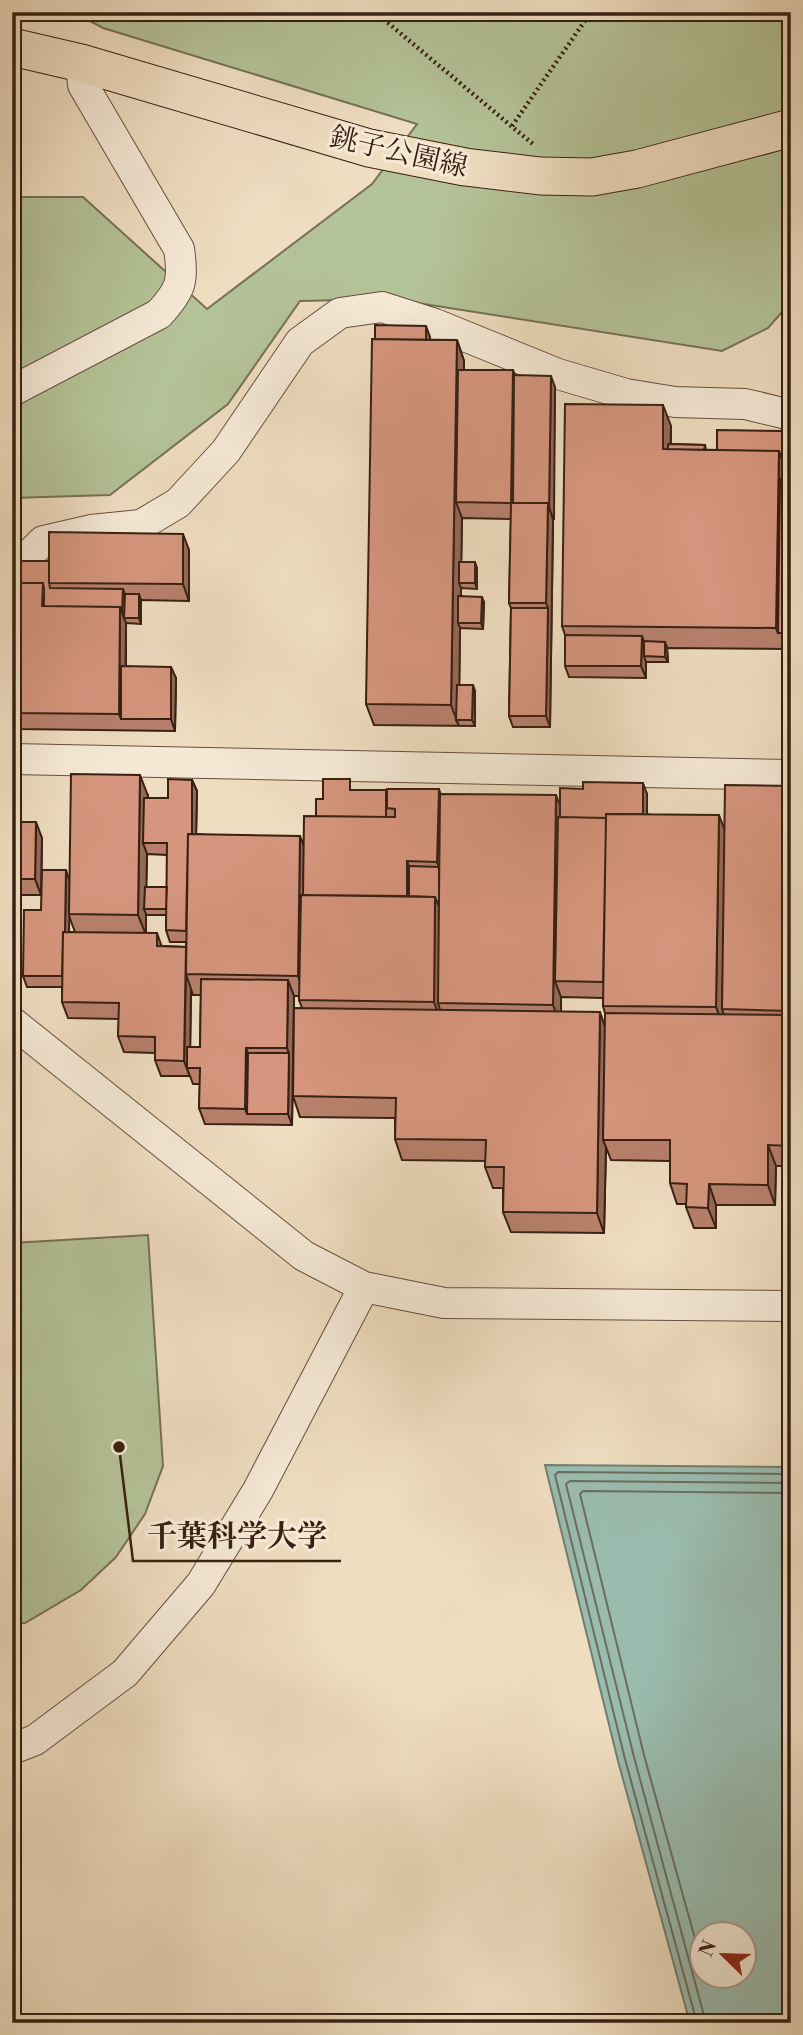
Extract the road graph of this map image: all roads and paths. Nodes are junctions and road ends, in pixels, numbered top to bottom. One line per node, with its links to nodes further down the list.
1 (375, 12): 5 (path)
2 (591, 12): 5 (path)
3 (12, 47): 4 (main road, 銚子公園線)
4 (82, 63): 7 (main road, 銚子公園線); 8 (street)
5 (512, 125): 7 (path)
6 (791, 128): 7 (main road, 銚子公園線)
7 (540, 176)
8 (12, 391)
9 (791, 415): 10 (street)
10 (12, 572)
11 (12, 759): 12 (street)
12 (791, 775)
13 (12, 1022): 14 (street)
14 (364, 1287): 15 (street); 16 (street)
15 (791, 1306)
16 (12, 1749)

